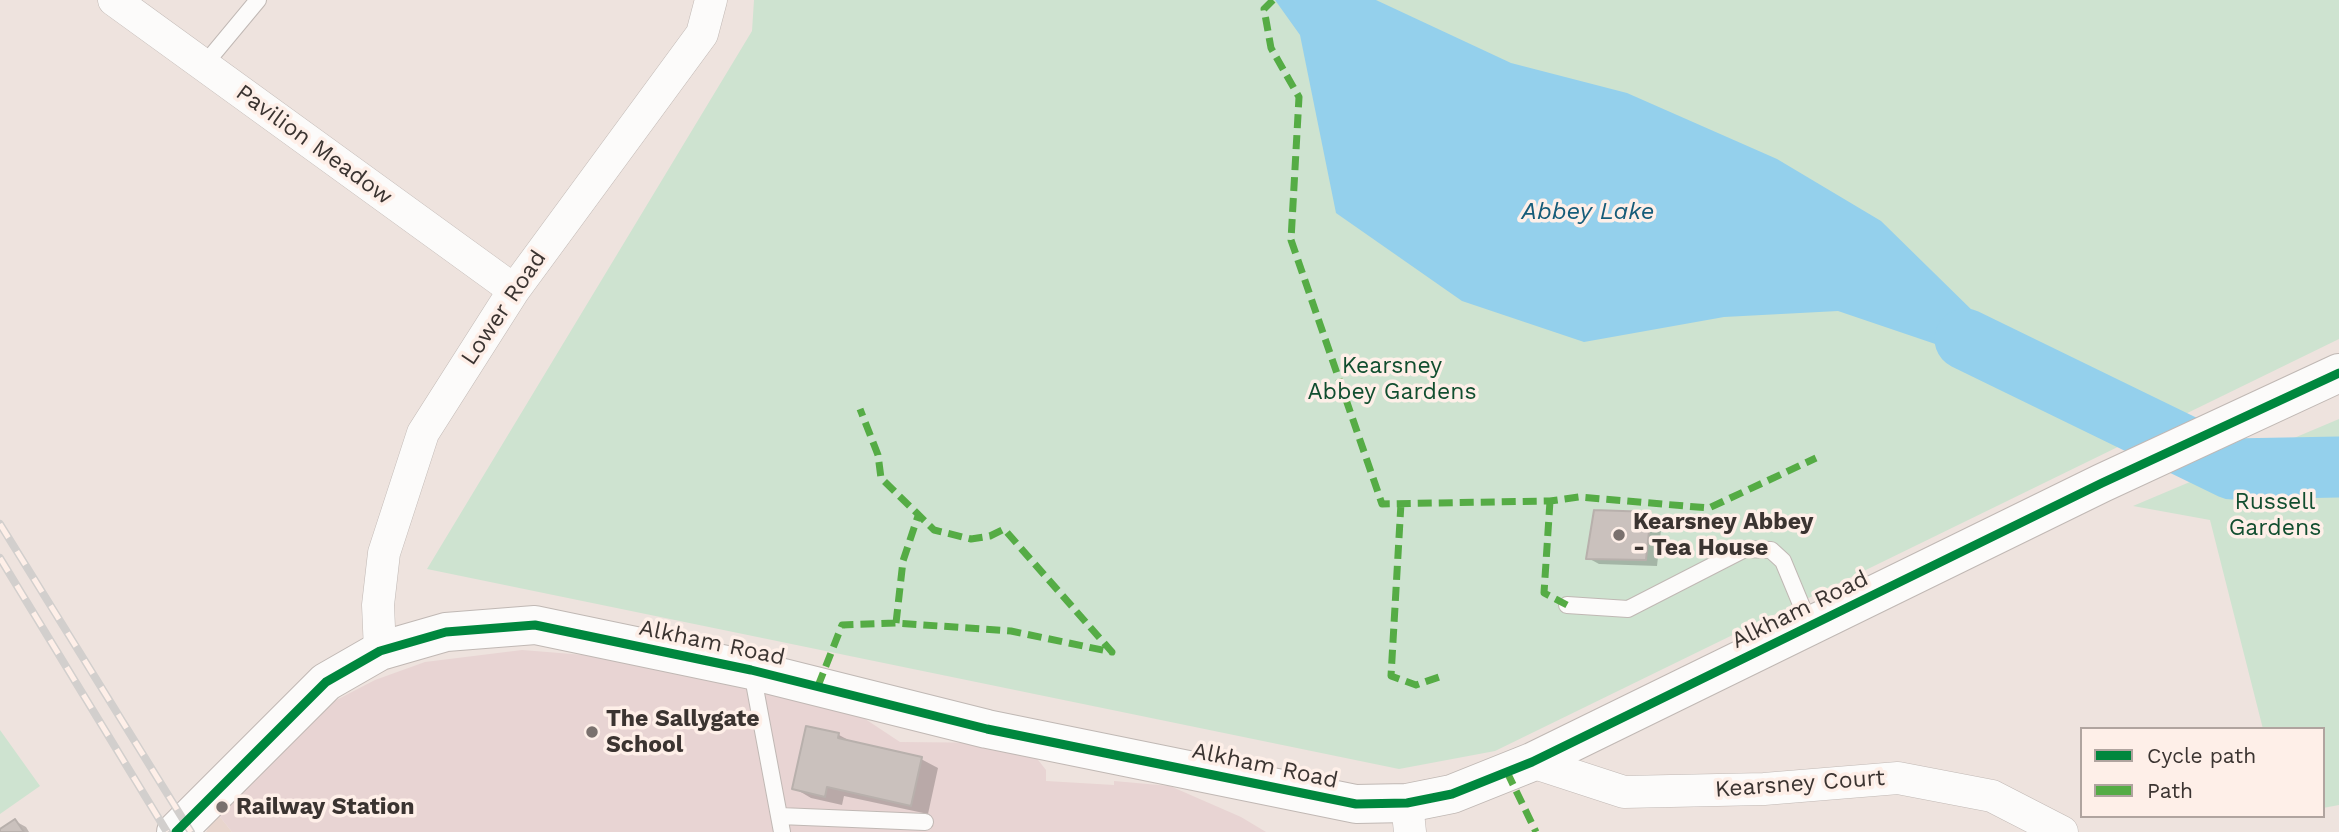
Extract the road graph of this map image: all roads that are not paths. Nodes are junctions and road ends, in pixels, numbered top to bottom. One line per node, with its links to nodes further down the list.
1 (114, 0): 4 (street, Pavilion Meadow)
2 (258, 0): 4 (lane)
3 (711, 0): 5 (street, Lower Road)
4 (204, 65): 5 (street, Pavilion Meadow)
5 (514, 290): 9 (street, Lower Road)
6 (2339, 373): 8 (street, Alkham Road)
7 (1567, 605): 8 (lane)
8 (1810, 627): 11 (street, Alkham Road)
9 (380, 651): 10 (street, Alkham Road); 15 (street, Alkham Road)
10 (751, 670): 12 (street, Alkham Road); 14 (lane)
11 (1532, 762): 12 (street, Alkham Road); 16 (street, Kearsney Court)
12 (1408, 818)
13 (925, 822): 14 (lane)
14 (781, 824)
15 (176, 832)
16 (2062, 832)

